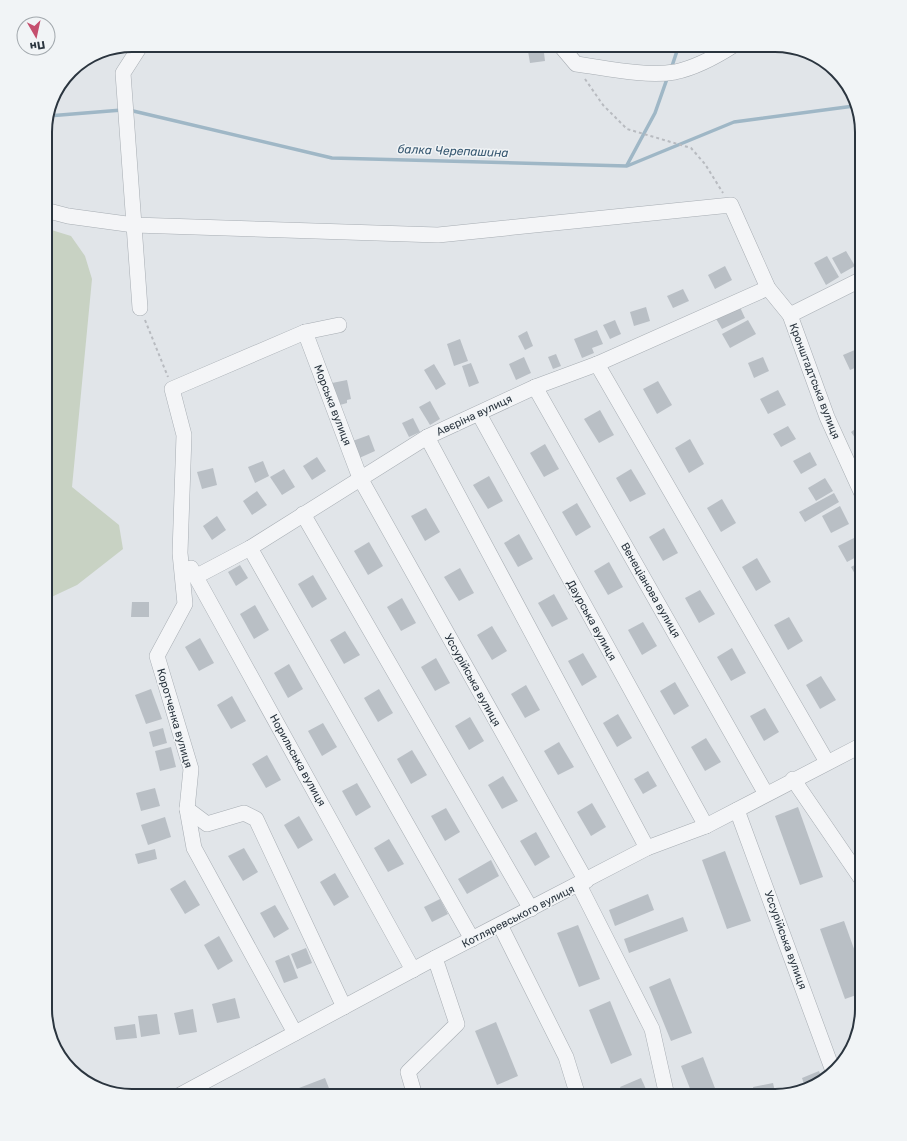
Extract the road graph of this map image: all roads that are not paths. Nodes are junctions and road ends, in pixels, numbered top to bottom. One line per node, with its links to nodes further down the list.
1 (136, 52): 5 (street)
2 (566, 52): 3 (street)
3 (720, 52)
4 (52, 212): 5 (street)
5 (134, 225): 7 (street, Кронштадтська вулиця); 8 (street)
6 (855, 282): 9 (street)
7 (768, 288): 9 (street, Кронштадтська вулиця); 12 (street, Авєріна вулиця)
8 (140, 308)
9 (790, 315): 17 (street, Кронштадтська вулиця)
10 (339, 326): 11 (street)
11 (305, 332): 16 (street, Морська вулиця); 20 (street, Коротченка вулиця)
12 (598, 364): 13 (street, Авєріна вулиця); 23 (street)
13 (535, 387): 14 (street, Авєріна вулиця); 25 (street, Венеціанова вулиця)
14 (479, 414): 15 (street, Авєріна вулиця); 28 (street, Даурська вулиця)
15 (427, 437): 16 (street, Авєріна вулиця); 29 (street)
16 (360, 478): 18 (street, Авєріна вулиця); 31 (street, Уссурійська вулиця)
17 (855, 479)
18 (303, 514): 19 (street, Авєріна вулиця); 32 (street)
19 (250, 548): 21 (street, Авєріна вулиця); 34 (street)
20 (180, 553): 21 (street, Норильська вулиця); 26 (street, Коротченка вулиця)
21 (197, 576): 36 (street, Норильська вулиця)
22 (855, 748): 23 (street, Котляревського вулиця)
23 (827, 762): 24 (street, Котляревського вулиця)
24 (793, 779): 25 (street, Котляревського вулиця); 30 (street)
25 (766, 794): 27 (street, Котляревського вулиця)
26 (187, 809): 37 (street); 38 (street, Коротченка вулиця)
27 (737, 810): 28 (street, Котляревського вулиця); 39 (street, Уссурійська вулиця)
28 (706, 826): 29 (street, Котляревського вулиця)
29 (647, 848): 31 (street, Котляревського вулиця)
30 (855, 870)
31 (582, 883): 32 (street, Котляревського вулиця); 43 (street, Уссурійська вулиця)
32 (531, 909): 33 (street, Котляревського вулиця)
33 (500, 925): 34 (street, Котляревського вулиця); 42 (street)
34 (472, 939): 35 (street, Котляревського вулиця)
35 (435, 958): 36 (street, Котляревського вулиця); 41 (street)
36 (413, 970): 37 (street, Котляревського вулиця)
37 (344, 1007): 38 (street, Котляревського вулиця)
38 (295, 1033): 40 (street, Котляревського вулиця)
39 (831, 1066)
40 (191, 1089)
41 (413, 1089)
42 (576, 1089)
43 (665, 1089)

